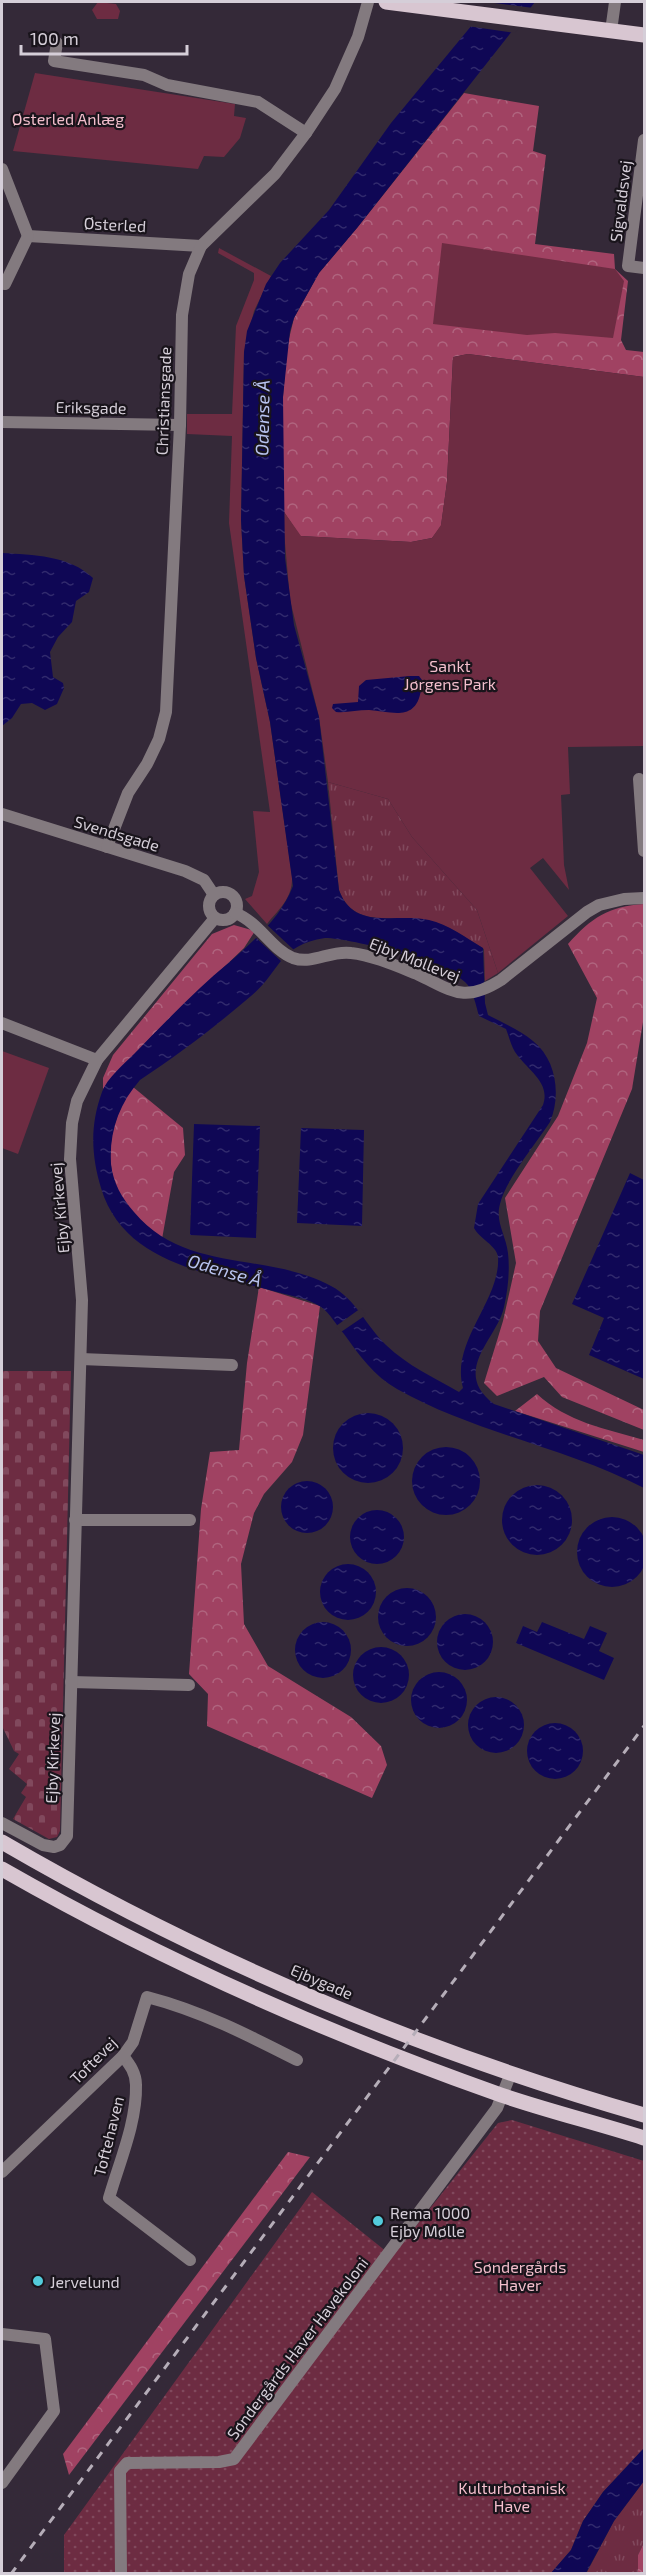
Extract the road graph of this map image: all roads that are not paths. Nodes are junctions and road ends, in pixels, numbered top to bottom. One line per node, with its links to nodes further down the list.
1 (368, 2): 7 (street, Christiansgade)
2 (386, 2): 4 (main road)
3 (615, 2): 4 (street)
4 (611, 31): 5 (main road)
5 (645, 35)
6 (57, 43): 7 (street)
7 (306, 133): 11 (street, Christiansgade)
8 (645, 140): 12 (street, Sigvaldsvej)
9 (2, 169): 10 (street)
10 (28, 236): 11 (street, Østerled); 13 (street)
11 (201, 246): 15 (street, Christiansgade)
12 (645, 268)
13 (5, 284)
14 (2, 422): 15 (street, Eriksgade)
15 (180, 425): 18 (street, Christiansgade)
16 (639, 779): 19 (street)
17 (2, 814): 18 (street, Svendsgade)
18 (107, 847): 20 (street, Svendsgade)
19 (645, 851)
20 (214, 895): 22 (street); 23 (street)
21 (645, 898): 22 (street, Ejby Møllevej)
22 (235, 913): 23 (street)
23 (215, 918): 25 (street)
24 (2, 1023): 25 (street)
25 (97, 1060): 26 (street, Ejby Kirkevej)
26 (81, 1359): 27 (street); 28 (street, Ejby Kirkevej)
27 (231, 1365)
28 (75, 1520): 29 (street); 30 (street, Ejby Kirkevej)
29 (190, 1520)
30 (71, 1682): 31 (street); 32 (street, Ejby Kirkevej)
31 (189, 1685)
32 (2, 1823)
33 (2, 1842): 37 (main road, Ejbygade)
34 (2, 1869): 38 (main road)
35 (123, 2056): 36 (street, Toftevej); 41 (street, Toftevej); 42 (street, Toftehaven)
36 (297, 2060)
37 (511, 2073): 38 (street); 39 (main road, Ejbygade)
38 (503, 2095): 40 (main road); 45 (street, Søndergårds Haver Havekoloni)
39 (645, 2115)
40 (645, 2138)
41 (2, 2170)
42 (190, 2260)
43 (2, 2334): 44 (street)
44 (2, 2483)
45 (121, 2574)

